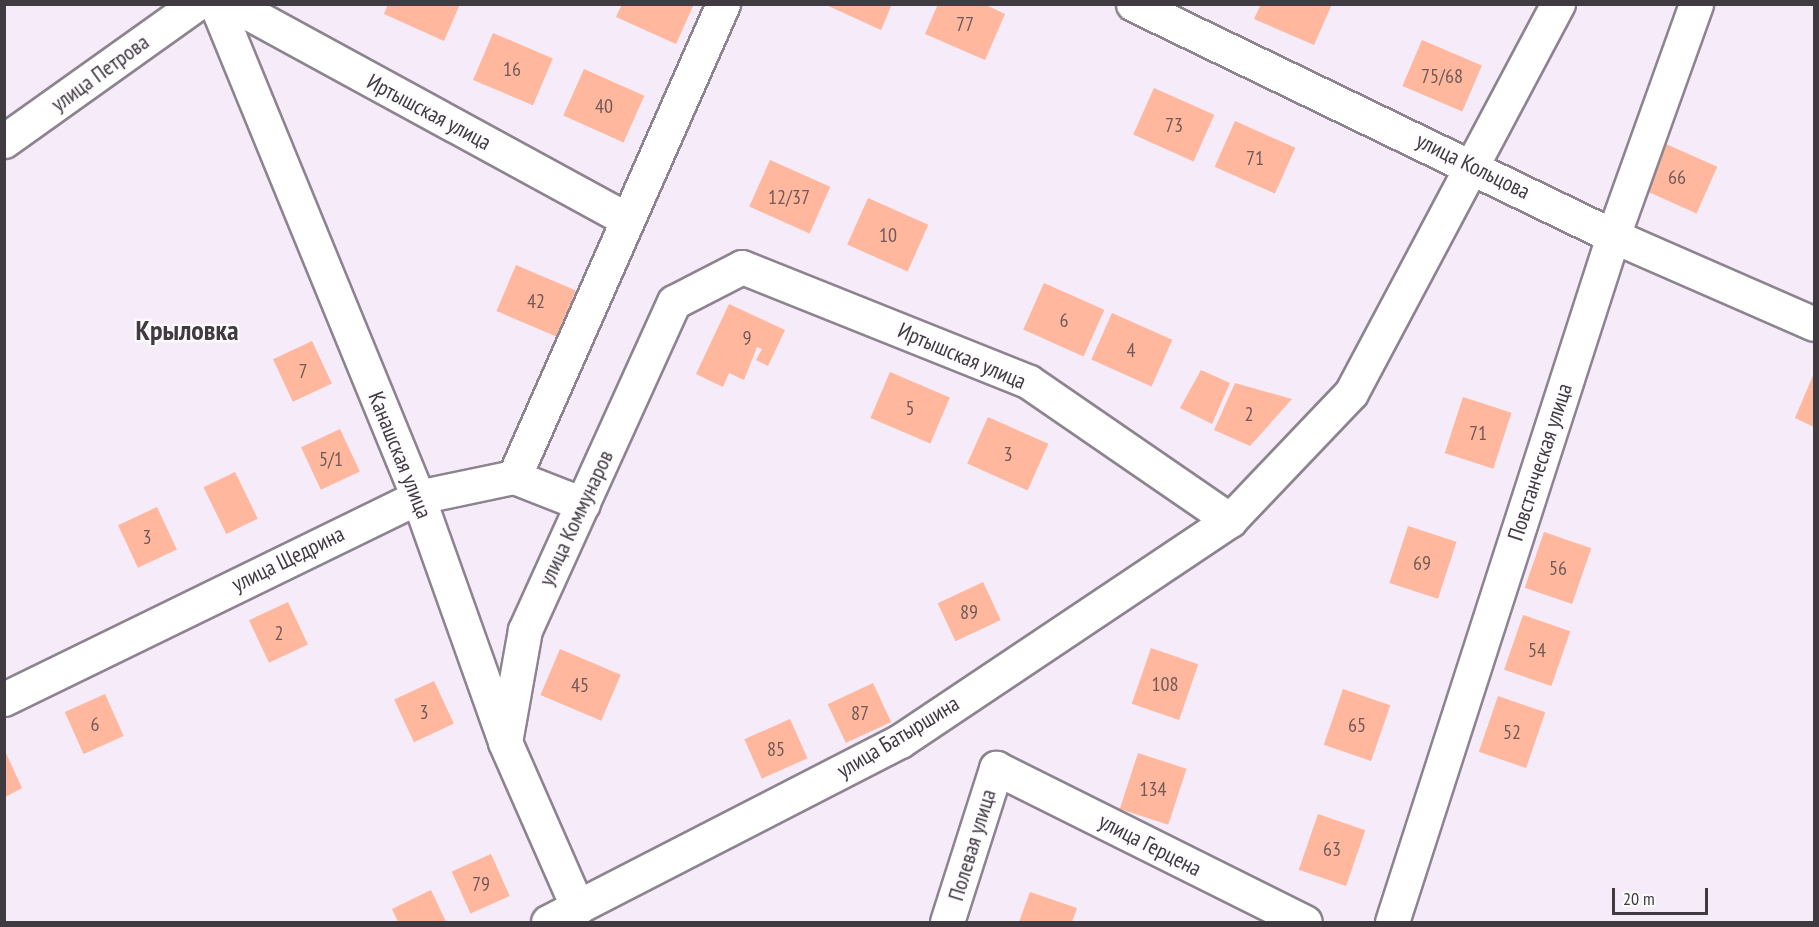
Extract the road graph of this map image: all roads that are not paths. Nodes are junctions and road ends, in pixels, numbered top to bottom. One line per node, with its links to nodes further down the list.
1 (195, 4): 8 (street, улица Петрова)
2 (216, 4): 15 (street, Канашская улица)
3 (232, 4): 10 (street, Иртышская улица)
4 (723, 4): 10 (street)
5 (1133, 4): 9 (street, улица Кольцова)
6 (1558, 4): 9 (street)
7 (1696, 4): 11 (street, Повстанческая улица)
8 (4, 141)
9 (1472, 165): 11 (street, улица Кольцова); 17 (street)
10 (627, 219): 14 (street)
11 (1613, 236): 13 (street, улица Кольцова); 25 (street, Повстанческая улица)
12 (674, 302): 16 (street, улица Коммунаров); 17 (street, Иртышская улица)
13 (1815, 324)
14 (514, 477): 15 (street, улица Щедрина); 16 (street)
15 (418, 497): 18 (street, улица Щедрина); 19 (street, Канашская улица)
16 (583, 504): 19 (street, улица Коммунаров)
17 (1230, 520): 21 (street, улица Батыршина)
18 (4, 699)
19 (505, 742): 21 (street, Канашская улица)
20 (996, 768): 23 (street, Полевая улица); 24 (street, улица Герцена)
21 (578, 908): 22 (street, улица Батыршина)
22 (548, 922)
23 (947, 922)
24 (1305, 922)
25 (1392, 922)

